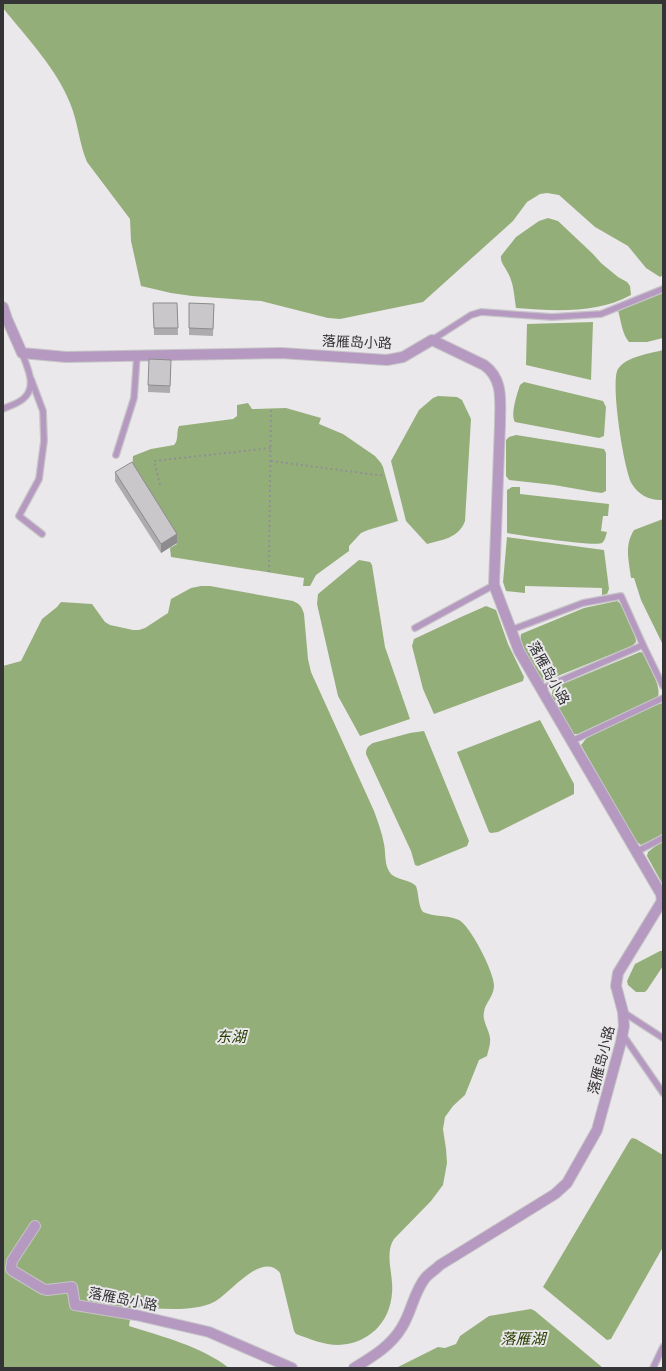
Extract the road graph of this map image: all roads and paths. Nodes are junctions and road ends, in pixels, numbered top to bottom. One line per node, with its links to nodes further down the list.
1 (663, 289): 3 (lane)
2 (3, 307): 4 (street)
3 (432, 340): 5 (street, 落雁岛小路); 16 (street, 落雁岛小路)
4 (22, 352): 5 (street, 落雁岛小路); 6 (lane)
5 (137, 355): 10 (lane)
6 (32, 379): 7 (lane); 14 (lane)
7 (3, 409)
8 (271, 409): 9 (path)
9 (271, 448): 11 (path); 13 (path)
10 (116, 455)
11 (271, 461): 12 (path); 15 (path)
12 (385, 476)
13 (160, 485)
14 (42, 534)
15 (270, 572)
16 (494, 585): 17 (lane); 18 (street, 落雁岛小路)
17 (415, 628)
18 (511, 630): 19 (lane); 21 (street, 落雁岛小路)
19 (643, 646): 20 (lane); 21 (lane)
20 (663, 686)
21 (541, 689): 23 (street, 落雁岛小路)
22 (663, 698): 23 (lane)
23 (572, 741): 25 (street, 落雁岛小路)
24 (663, 838): 25 (lane)
25 (636, 852): 26 (street, 落雁岛小路)
26 (622, 1012): 27 (street, 落雁岛小路); 28 (lane)
27 (623, 1034): 29 (lane); 33 (street, 落雁岛小路)
28 (663, 1038)
29 (663, 1093)
30 (35, 1226): 32 (street, 落雁岛小路)
31 (663, 1347): 34 (lane)
32 (292, 1368)
33 (354, 1368)
34 (653, 1368)

